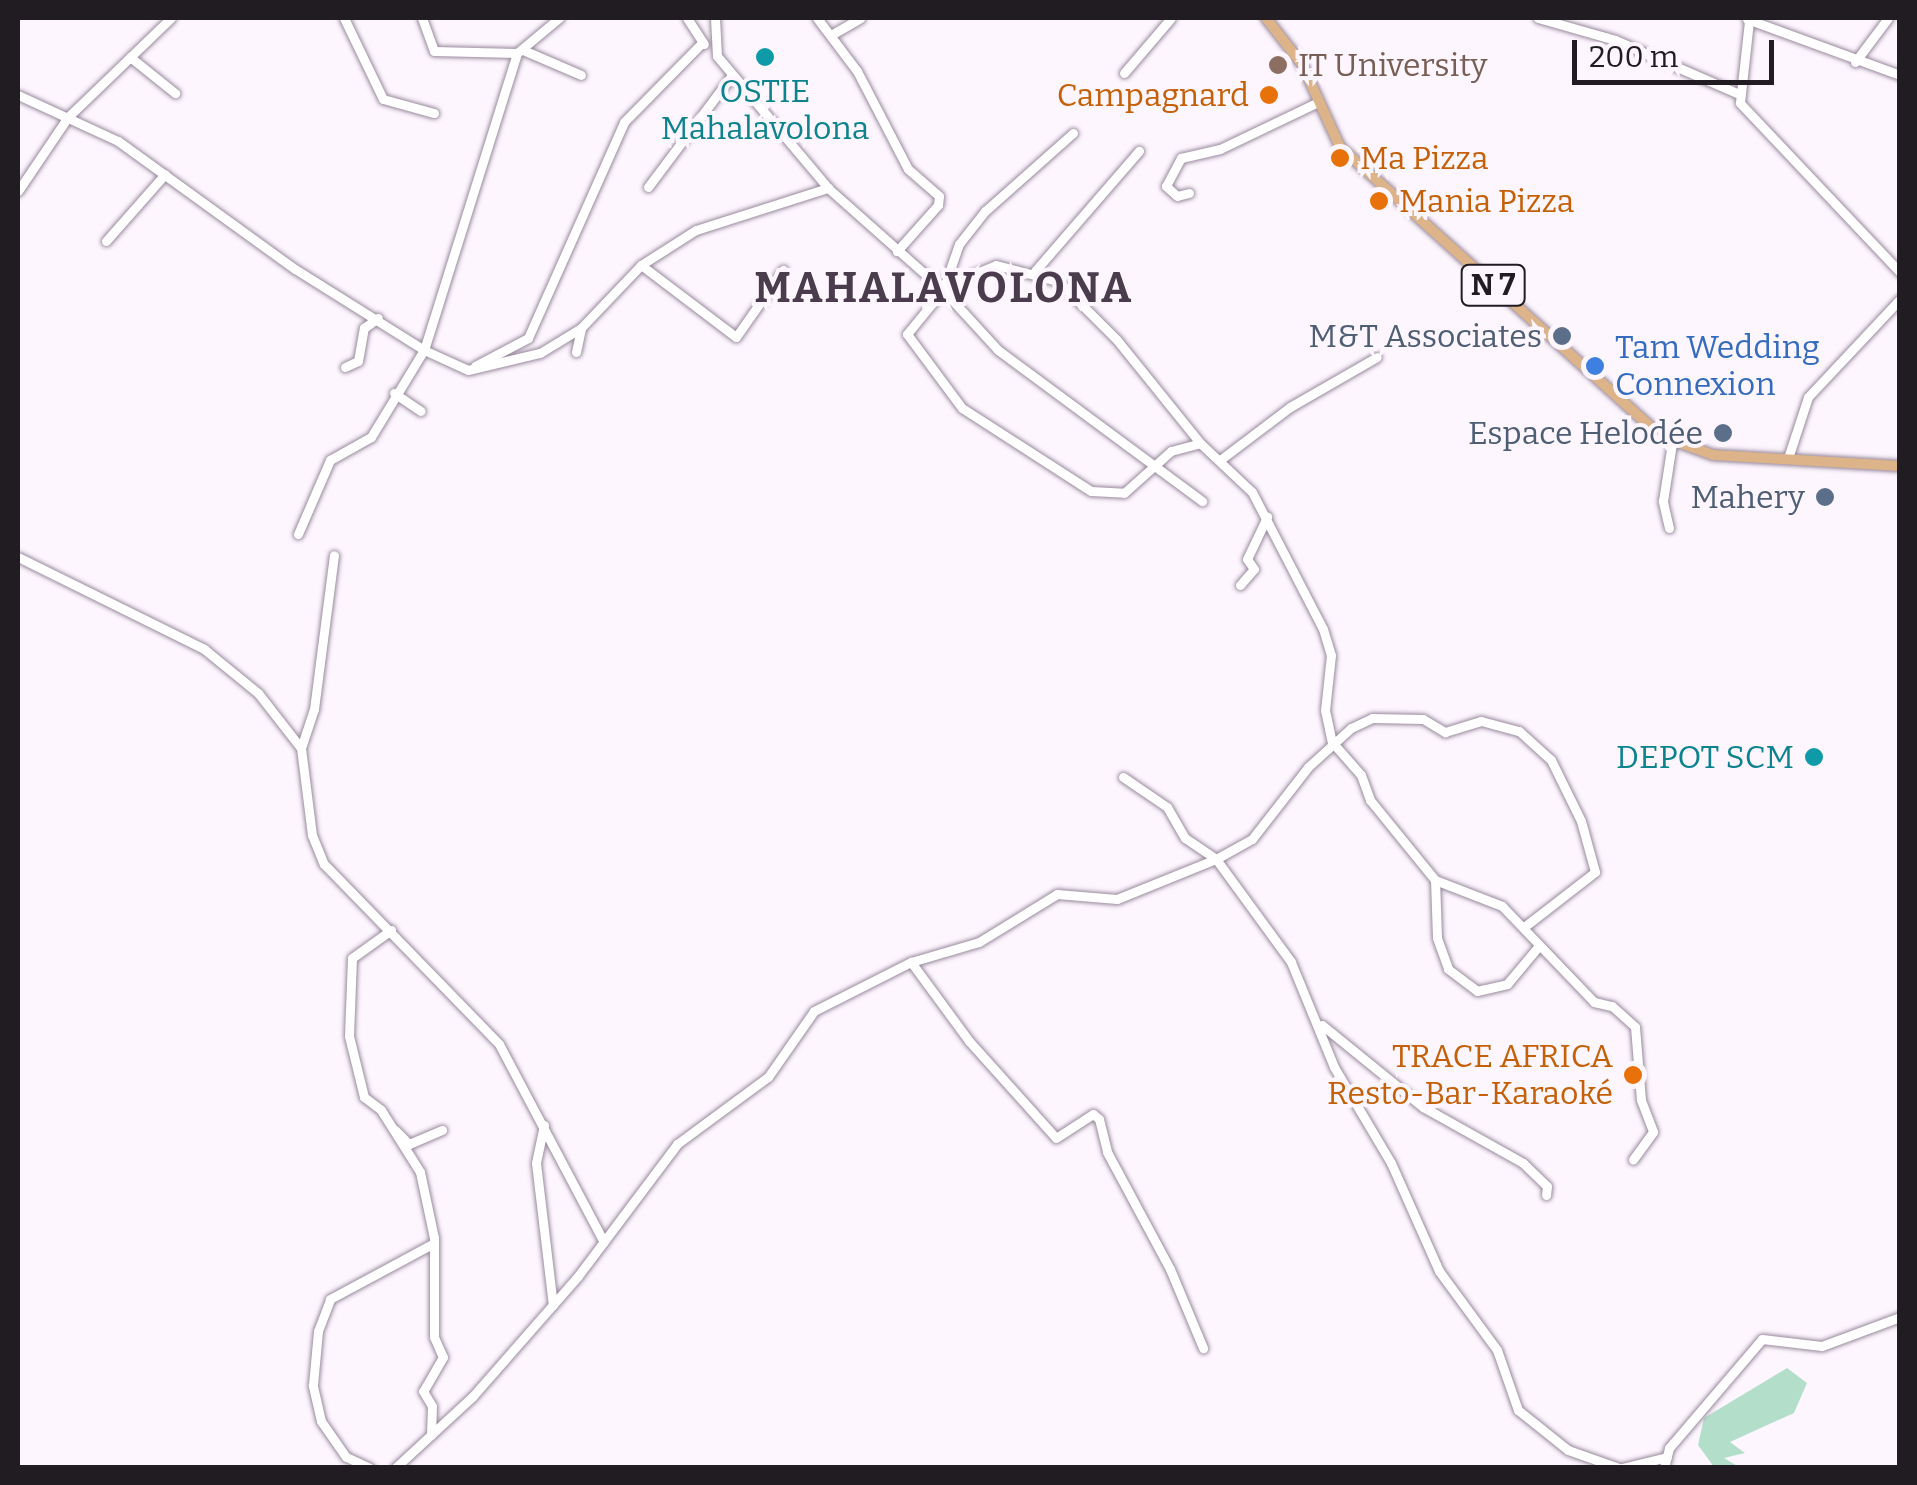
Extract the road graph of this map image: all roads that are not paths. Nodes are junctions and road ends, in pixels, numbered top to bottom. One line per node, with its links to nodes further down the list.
1 (171, 18): 18 (street)
2 (344, 18): 28 (street)
3 (422, 18): 16 (street)
4 (559, 18): 16 (street)
5 (687, 18): 15 (street)
6 (715, 18): 17 (street)
7 (817, 18): 14 (street)
8 (861, 18): 14 (street)
9 (1171, 18): 20 (street)
10 (1266, 18): 27 (main road, N 7)
11 (1538, 18): 26 (street)
12 (1888, 18): 19 (street)
13 (1747, 19): 19 (street); 26 (street)
14 (831, 35): 38 (street)
15 (702, 42): 17 (street); 51 (street)
16 (520, 51): 21 (street); 47 (street)
17 (716, 56): 22 (street)
18 (130, 57): 24 (street); 29 (street)
19 (1855, 62): 23 (street)
20 (1124, 72)
21 (580, 75)
22 (732, 75): 33 (street); 34 (street)
23 (1900, 75)
24 (175, 93)
25 (18, 94): 29 (street)
26 (1738, 94): 42 (street)
27 (1316, 103): 36 (street); 55 (main road, N 7)
28 (434, 113)
29 (68, 118): 32 (street); 35 (street)
30 (1072, 133): 43 (street)
31 (1139, 151): 41 (street)
32 (165, 174): 37 (street); 45 (street)
33 (648, 187)
34 (828, 188): 38 (street); 39 (street)
35 (18, 192)
36 (1189, 193)
37 (106, 241)
38 (896, 251): 43 (street)
39 (641, 265): 40 (street); 46 (street)
40 (783, 270)
41 (1035, 270): 43 (street); 54 (street)
42 (1900, 272)
43 (944, 288): 59 (street); 59 (street)
44 (1900, 299): 56 (street)
45 (378, 318): 47 (street); 50 (street)
46 (581, 328): 48 (street); 51 (street)
47 (424, 350): 51 (street); 52 (street)
48 (576, 352)
49 (1376, 357): 57 (street)
50 (345, 366)
51 (468, 370)
52 (394, 393): 53 (street); 63 (street)
53 (422, 411)
54 (1200, 443): 57 (street); 59 (street)
55 (1672, 444): 56 (main road, N 7); 62 (street)
56 (1788, 458): 58 (main road, N 7)
57 (1220, 460): 61 (street)
58 (1900, 466)
59 (1158, 467): 60 (street)
60 (1202, 501)
61 (1267, 516): 66 (street); 67 (street)
62 (1669, 528)
63 (298, 534)
64 (334, 554): 68 (street)
65 (18, 557): 68 (street)
66 (1240, 585)
67 (1332, 742): 70 (street); 71 (street); 72 (street)
68 (301, 748): 73 (street)
69 (1123, 777): 70 (street)
70 (1216, 858): 75 (street); 76 (street)
71 (1434, 880): 72 (street); 74 (street)
72 (1524, 928): 74 (street)
73 (392, 930): 77 (street); 78 (street)
74 (1538, 946): 80 (street)
75 (910, 962): 82 (street); 86 (street)
76 (1320, 1024): 81 (street); 91 (street)
77 (544, 1124): 82 (street); 84 (street)
78 (392, 1127): 79 (street); 83 (street)
79 (442, 1130)
80 (1633, 1160)
81 (1546, 1195)
82 (604, 1242): 84 (street)
83 (434, 1243): 87 (street); 89 (street)
84 (552, 1305): 87 (street)
85 (1900, 1317): 88 (street)
86 (1202, 1348)
87 (431, 1435): 90 (street)
88 (1665, 1462): 91 (street)
89 (370, 1468)
90 (396, 1468)
91 (1620, 1468)

